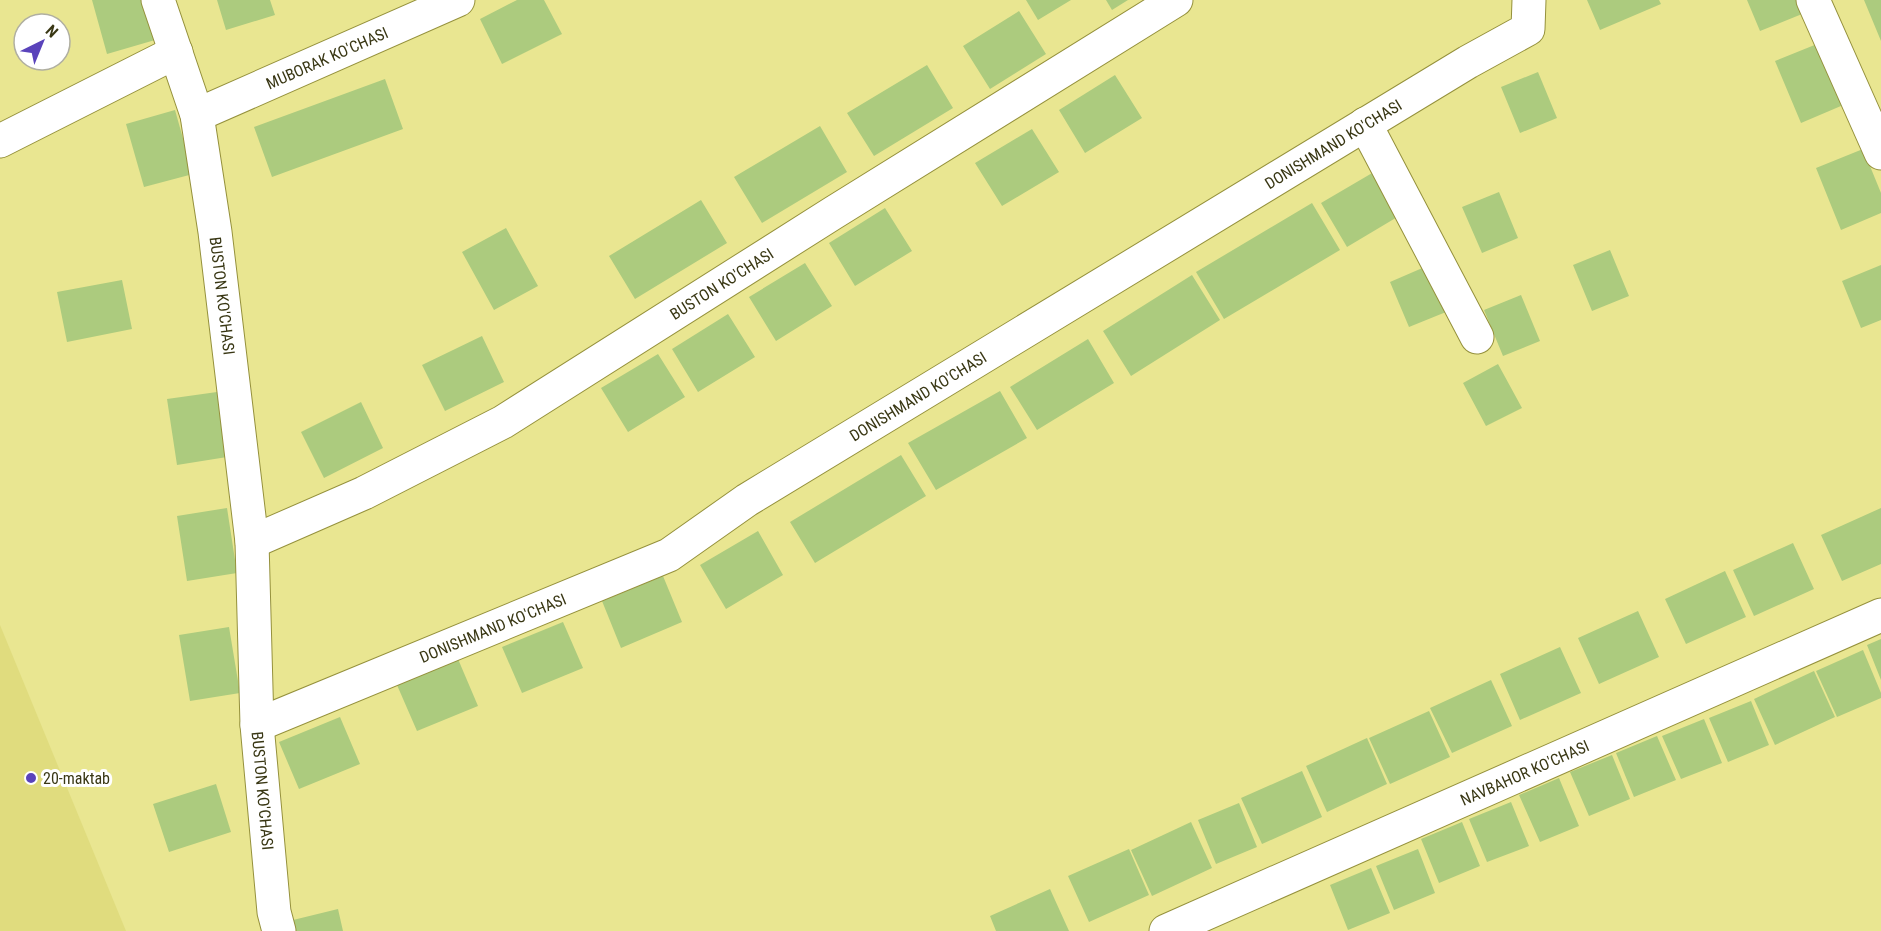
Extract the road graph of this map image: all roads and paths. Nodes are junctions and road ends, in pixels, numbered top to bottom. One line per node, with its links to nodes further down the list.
1 (158, 0): 6 (street, BUSTON KO'CHASI)
2 (458, 0): 7 (street, MUBORAK KO'CHASI)
3 (1176, 0): 12 (street, BUSTON KO'CHASI)
4 (1529, 0): 8 (street, DONISHMAND KO'CHASI)
5 (1813, 0): 10 (street)
6 (176, 52): 7 (street, BUSTON KO'CHASI); 9 (street)
7 (197, 115): 12 (street, BUSTON KO'CHASI)
8 (1365, 124): 11 (street); 14 (street, DONISHMAND KO'CHASI)
9 (0, 141)
10 (1881, 153)
11 (1477, 337)
12 (252, 542): 14 (street, BUSTON KO'CHASI)
13 (1881, 615): 16 (street, NAVBAHOR KO'CHASI)
14 (257, 725): 15 (street, BUSTON KO'CHASI)
15 (279, 931)
16 (1166, 931)

